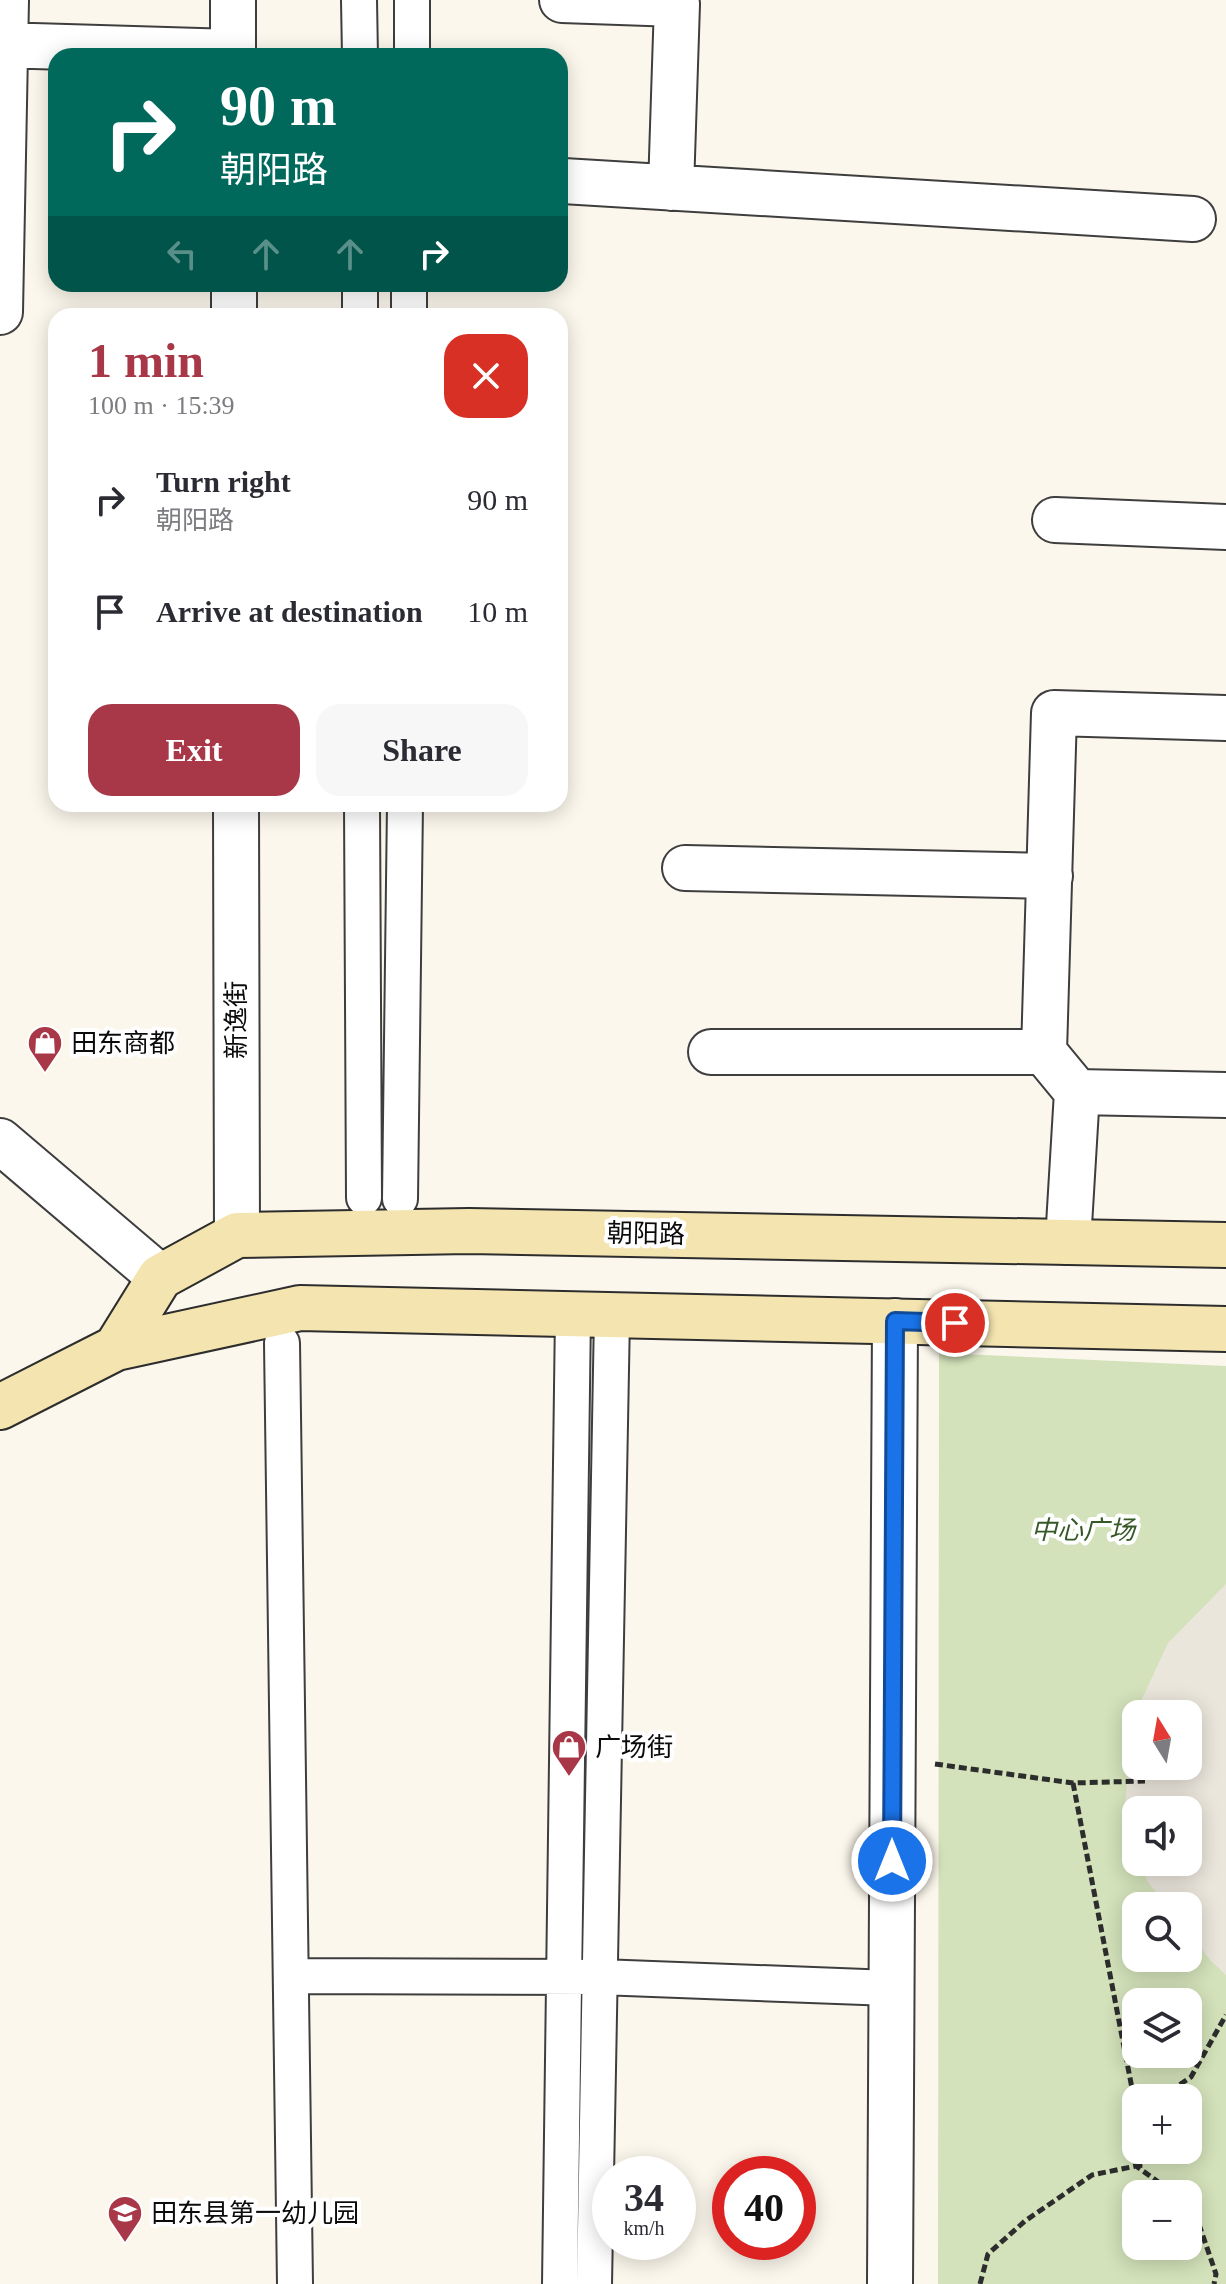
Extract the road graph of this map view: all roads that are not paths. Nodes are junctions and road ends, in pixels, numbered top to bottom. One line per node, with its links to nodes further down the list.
1 (6, 0): 6 (street)
2 (233, 0): 8 (street)
3 (359, 0): 9 (street)
4 (412, 0): 10 (street)
5 (562, 0): 12 (street)
6 (3, 45): 7 (street); 14 (street)
7 (80, 48)
8 (233, 48)
9 (360, 48)
10 (412, 48)
11 (568, 181): 12 (street)
12 (671, 188): 13 (street)
13 (1193, 219)
14 (0, 312)
15 (1055, 520): 16 (street)
16 (1226, 527)
17 (1226, 718): 22 (street)
18 (236, 812): 30 (street, 新逸街)
19 (362, 812): 28 (street)
20 (405, 812): 29 (street)
21 (685, 868): 22 (street)
22 (1050, 876): 24 (street)
23 (711, 1052): 24 (street)
24 (1044, 1052): 25 (street)
25 (1077, 1092): 26 (street); 31 (street)
26 (1226, 1095)
27 (0, 1141): 33 (street)
28 (364, 1198)
29 (400, 1199)
30 (237, 1235): 31 (main road, 朝阳路); 33 (main road, 朝阳路)
31 (1068, 1242): 32 (main road, 朝阳路)
32 (1226, 1245)
33 (160, 1277): 38 (main road, 朝阳路)
34 (592, 1315): 35 (main road); 38 (main road); 41 (street); 42 (street)
35 (895, 1321): 36 (main road); 43 (street)
36 (1226, 1329)
37 (282, 1343): 40 (street)
38 (116, 1348): 39 (main road)
39 (0, 1407)
40 (291, 1976): 41 (street); 44 (street)
41 (564, 1977): 42 (street); 45 (street)
42 (600, 1977): 43 (street); 46 (street)
43 (891, 1988): 47 (street)
44 (295, 2284)
45 (560, 2284)
46 (594, 2284)
47 (890, 2284)

